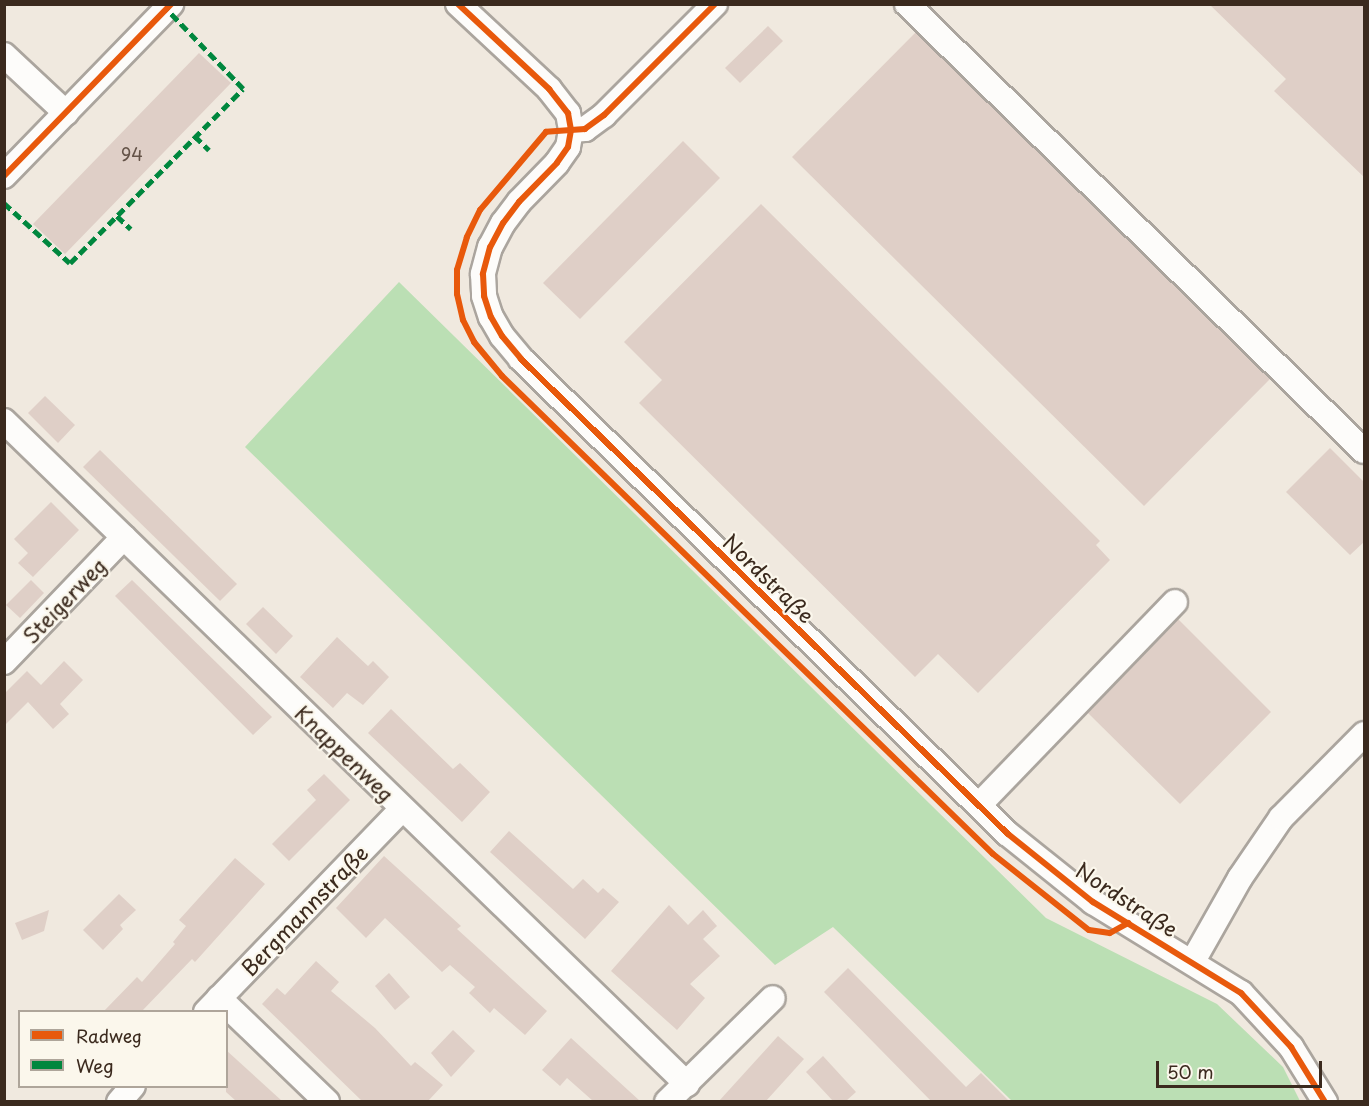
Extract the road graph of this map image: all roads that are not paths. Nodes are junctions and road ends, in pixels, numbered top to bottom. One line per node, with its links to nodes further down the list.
1 (171, 4): 6 (street)
2 (458, 4): 7 (street)
3 (715, 4): 7 (street)
4 (907, 4): 10 (street)
5 (4, 55): 6 (street)
6 (66, 113): 8 (street)
7 (571, 130): 15 (street, Nordstraße)
8 (4, 176)
9 (4, 421): 11 (street, Knappenweg)
10 (1365, 451)
11 (124, 537): 13 (street, Steigerweg); 16 (street, Knappenweg)
12 (1175, 602): 15 (street)
13 (4, 662)
14 (1365, 734): 17 (street)
15 (979, 805): 17 (street, Nordstraße)
16 (402, 809): 19 (street, Bergmannstraße); 21 (street, Knappenweg)
17 (1193, 962): 26 (street, Nordstraße)
18 (773, 998): 21 (street)
19 (212, 1005)
20 (228, 1018): 24 (street)
21 (687, 1084): 25 (street)
22 (131, 1088): 23 (street)
23 (119, 1101)
24 (327, 1101)
25 (667, 1101)
26 (1325, 1101)

